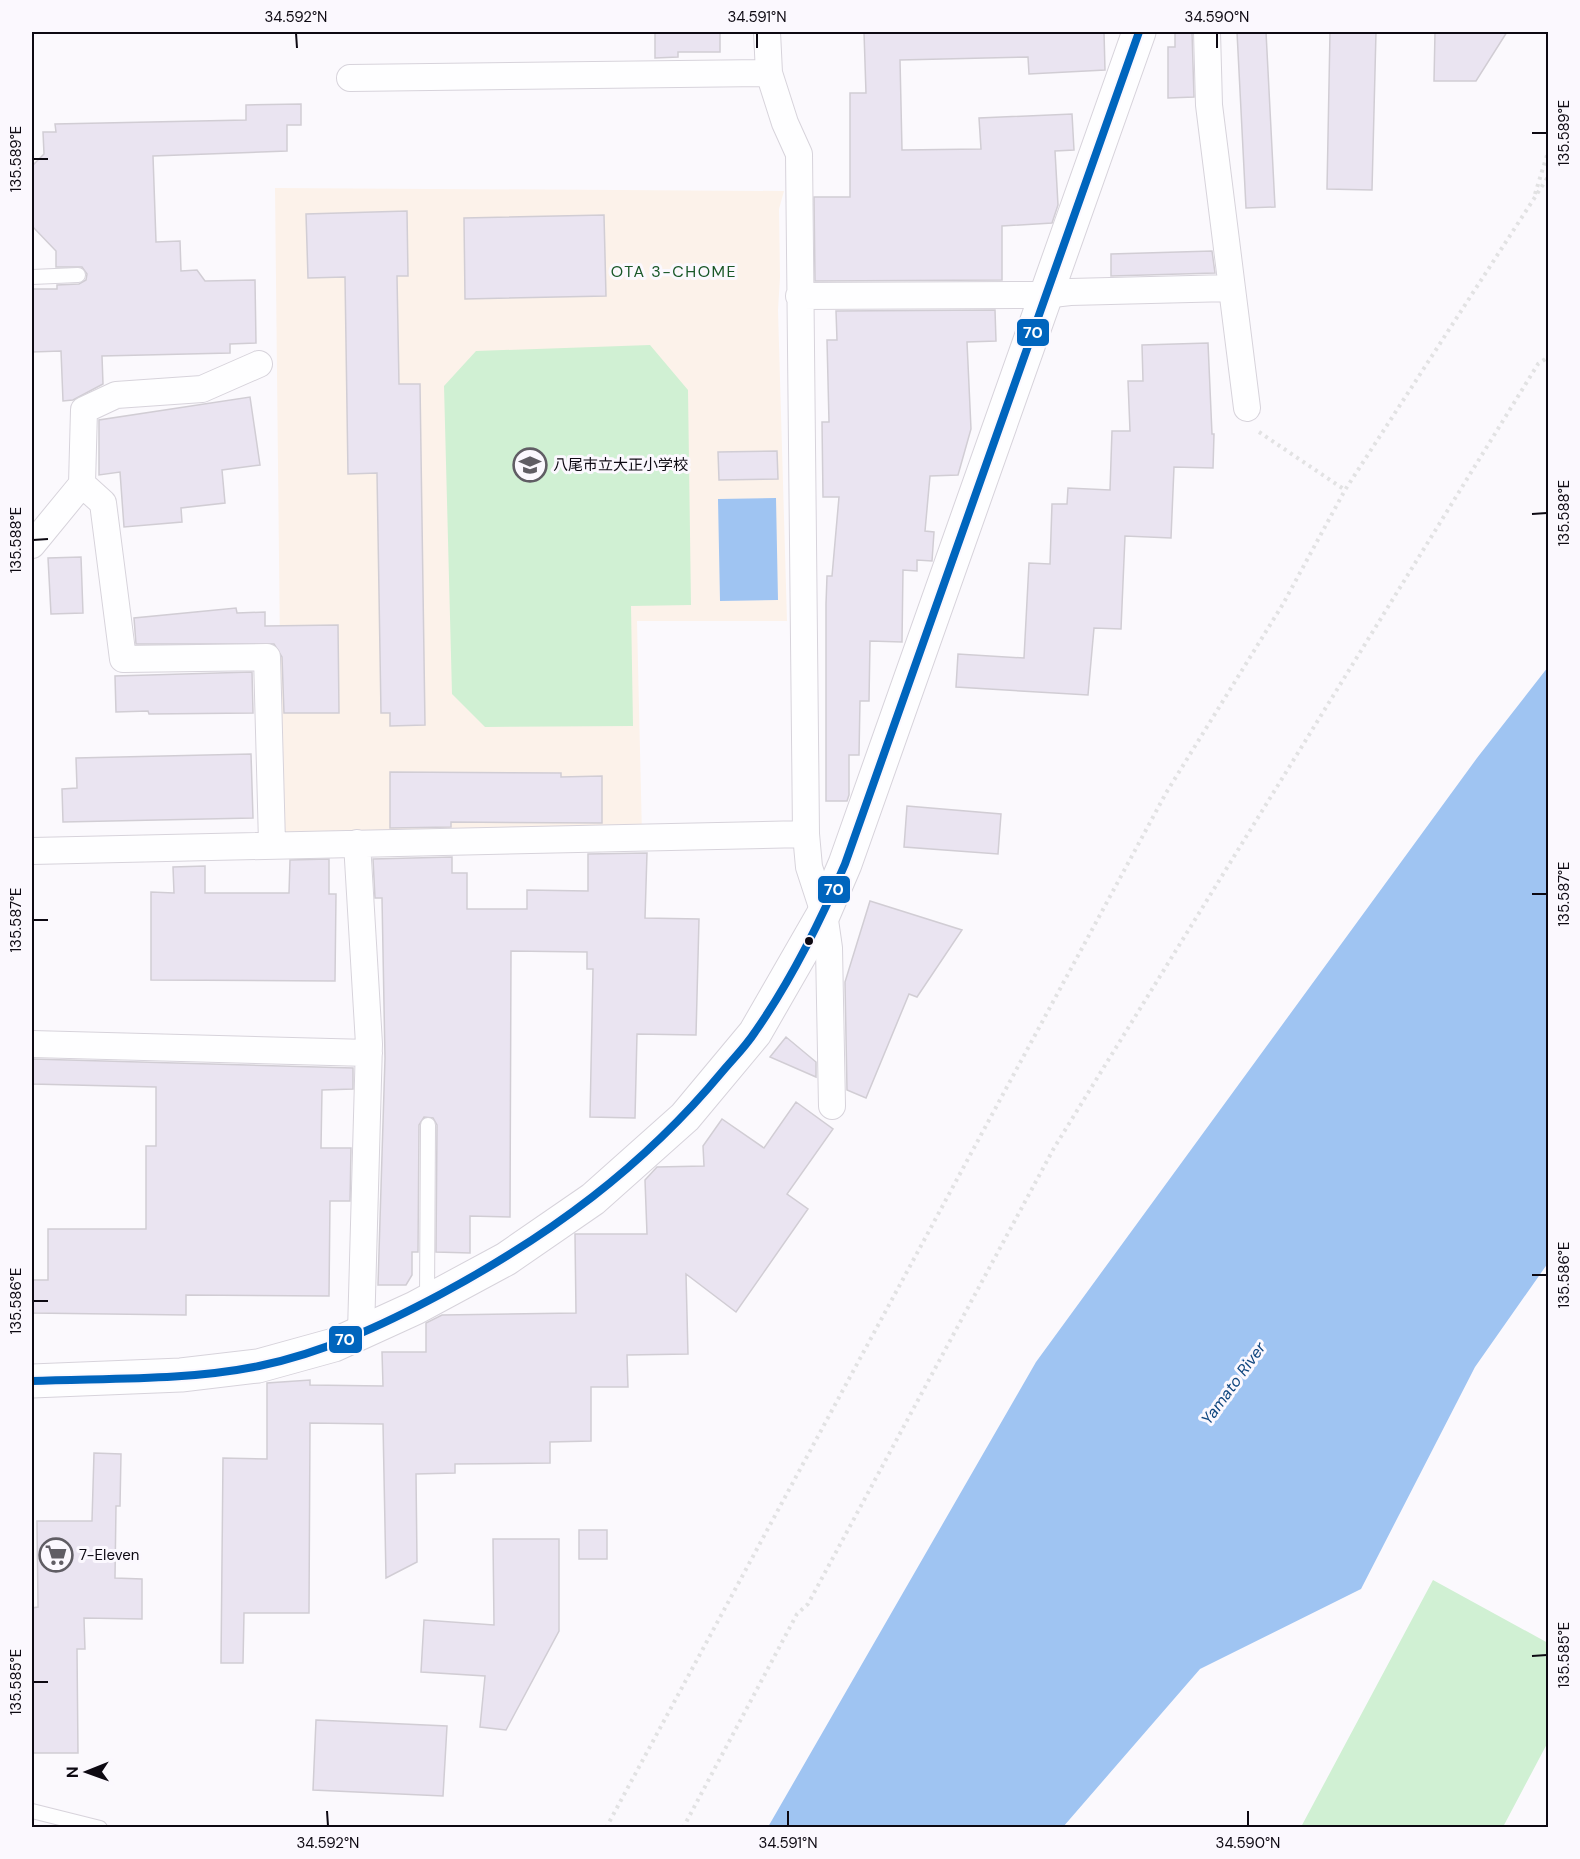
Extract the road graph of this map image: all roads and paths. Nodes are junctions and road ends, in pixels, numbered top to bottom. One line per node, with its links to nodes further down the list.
1 (767, 32): 4 (street)
2 (1139, 32): 12 (main road)
3 (1207, 32): 11 (street)
4 (768, 73): 5 (street); 13 (street)
5 (350, 78)
6 (1548, 152): 8 (path)
7 (1548, 177): 8 (path)
8 (1533, 200): 18 (path)
9 (78, 275): 10 (lane)
10 (32, 277)
11 (1231, 288): 12 (street); 16 (street)
12 (1044, 295): 13 (street); 24 (main road)
13 (799, 296): 20 (street)
14 (1548, 357): 35 (path)
15 (259, 364): 17 (street)
16 (1247, 408): 18 (path)
17 (82, 484): 19 (street); 21 (street)
18 (1345, 490): 34 (path)
19 (32, 544)
20 (806, 834): 22 (street); 24 (street)
21 (272, 843): 22 (street); 23 (street)
22 (357, 843): 26 (street)
23 (32, 851)
24 (824, 913): 27 (street); 29 (main road)
25 (32, 1044): 26 (street)
26 (369, 1053): 30 (street)
27 (832, 1106)
28 (428, 1125): 29 (lane)
29 (427, 1302): 30 (main road)
30 (362, 1332): 31 (main road)
31 (32, 1381)
32 (32, 1811): 33 (lane)
33 (100, 1827)
34 (606, 1827)
35 (683, 1827)

